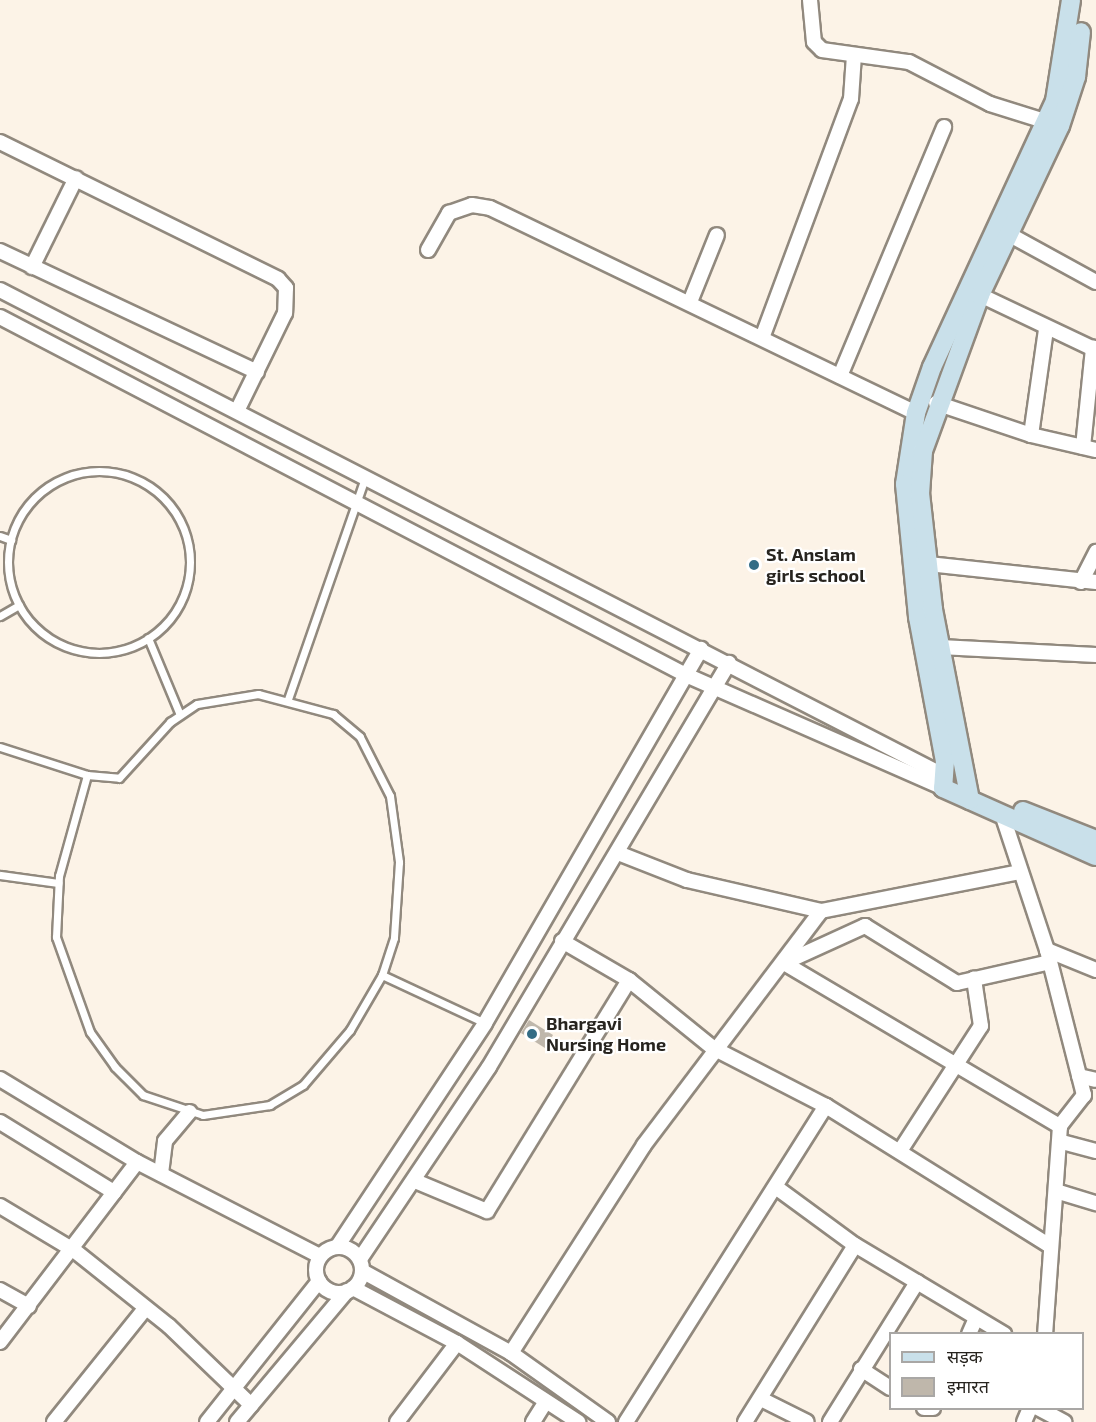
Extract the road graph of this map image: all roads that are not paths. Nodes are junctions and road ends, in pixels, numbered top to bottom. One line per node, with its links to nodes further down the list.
1 (810, 0): 4 (street)
2 (1071, 0): 5 (street)
3 (1084, 0): 5 (street)
4 (854, 55): 5 (street); 20 (street)
5 (1054, 124): 9 (street)
6 (944, 127): 23 (street)
7 (0, 142): 8 (street)
8 (76, 178): 13 (street); 22 (street)
9 (1003, 232): 14 (street); 16 (street); 26 (street)
10 (717, 235): 17 (street)
11 (428, 250): 17 (street)
12 (0, 251): 13 (street)
13 (32, 267): 22 (street)
14 (1096, 282)
15 (0, 290): 25 (street)
16 (980, 295): 19 (street); 24 (street)
17 (690, 302): 20 (street)
18 (0, 317): 30 (street)
19 (1046, 330): 21 (street); 27 (street)
20 (762, 338): 23 (street)
21 (1095, 349): 28 (street)
22 (257, 372): 25 (street)
23 (840, 376): 26 (street)
24 (936, 403): 27 (street); 34 (street)
25 (238, 408): 29 (street)
26 (916, 413): 34 (street)
27 (1031, 435): 28 (street)
28 (1089, 448)
29 (366, 477): 30 (lane); 41 (street)
30 (357, 501): 44 (street); 46 (lane)
31 (0, 536): 32 (lane)
32 (11, 540): 37 (lane); 39 (lane)
33 (1096, 552): 35 (street)
34 (920, 563): 35 (street); 40 (street); 50 (street)
35 (1081, 582): 36 (street)
36 (1096, 582)
37 (19, 605): 38 (lane); 39 (lane)
38 (0, 616)
39 (148, 638): 47 (lane)
40 (940, 647): 42 (street); 51 (street)
41 (702, 649): 43 (street); 44 (street)
42 (1096, 655)
43 (729, 663): 45 (street); 50 (street)
44 (686, 675): 45 (street); 67 (street)
45 (715, 687): 50 (street); 54 (street)
46 (288, 699): 47 (lane); 64 (lane)
47 (180, 715): 49 (lane)
48 (0, 747): 49 (lane)
49 (87, 775): 58 (lane)
50 (944, 782): 51 (street)
51 (971, 794): 52 (street); 53 (street)
52 (1002, 814): 55 (street); 56 (street)
53 (1096, 840)
54 (618, 853): 59 (street); 60 (street)
55 (1096, 856)
56 (1019, 872): 59 (street); 61 (street)
57 (0, 874): 58 (lane)
58 (58, 884): 74 (lane)
59 (821, 911): 62 (street)
60 (562, 942): 66 (street); 82 (street)
61 (1049, 956): 63 (street); 65 (street); 70 (street)
62 (784, 963): 65 (street); 68 (street); 69 (street)
63 (1096, 970)
64 (382, 975): 67 (lane); 74 (lane)
65 (974, 979): 69 (street)
66 (628, 980): 68 (street); 82 (street)
67 (484, 1023): 90 (street)
68 (713, 1048): 73 (street); 106 (street)
69 (955, 1064): 76 (street); 78 (street)
70 (1079, 1076): 72 (street); 76 (street)
71 (0, 1079): 80 (street)
72 (1096, 1080)
73 (826, 1106): 78 (street); 83 (street)
74 (189, 1112): 81 (street)
75 (0, 1122): 84 (street)
76 (1060, 1126): 77 (street)
77 (1062, 1142): 79 (street); 85 (street)
78 (900, 1151): 89 (street)
79 (1096, 1151)
80 (137, 1162): 81 (street); 84 (street)
81 (160, 1174): 92 (street)
82 (415, 1181): 93 (street)
83 (777, 1188): 88 (street); 121 (street)
84 (114, 1192): 91 (street)
85 (1059, 1192): 86 (street); 89 (street)
86 (1096, 1203)
87 (0, 1206): 91 (street)
88 (855, 1245): 95 (street); 110 (street)
89 (1050, 1246): 103 (street)
90 (337, 1247): 92 (street); 93 (street)
91 (75, 1251): 98 (street); 99 (street)
92 (320, 1256): 94 (street)
93 (361, 1265): 97 (street); 106 (street)
94 (319, 1281): 97 (street); 109 (street)
95 (917, 1282): 100 (street); 107 (street)
96 (0, 1290): 98 (street)
97 (350, 1290): 105 (street); 112 (street)
98 (29, 1306): 104 (street)
99 (145, 1309): 109 (street); 114 (street)
100 (976, 1318): 101 (street); 102 (street)
101 (970, 1332)
102 (1000, 1332)
103 (1045, 1332)
104 (0, 1342)
105 (457, 1343): 111 (street); 117 (street)
106 (511, 1353): 120 (street)
107 (861, 1369): 108 (street); 124 (street)
108 (889, 1387)
109 (231, 1391): 112 (street); 115 (street)
110 (760, 1399): 122 (street); 123 (street)
111 (545, 1403): 118 (street); 119 (street)
112 (251, 1405): 116 (street)
113 (1042, 1410): 125 (street)
114 (54, 1422)
115 (207, 1422)
116 (237, 1422)
117 (399, 1422)
118 (533, 1422)
119 (578, 1422)
120 (608, 1422)
121 (626, 1422)
122 (746, 1422)
123 (807, 1422)
124 (830, 1422)
125 (1064, 1422)

